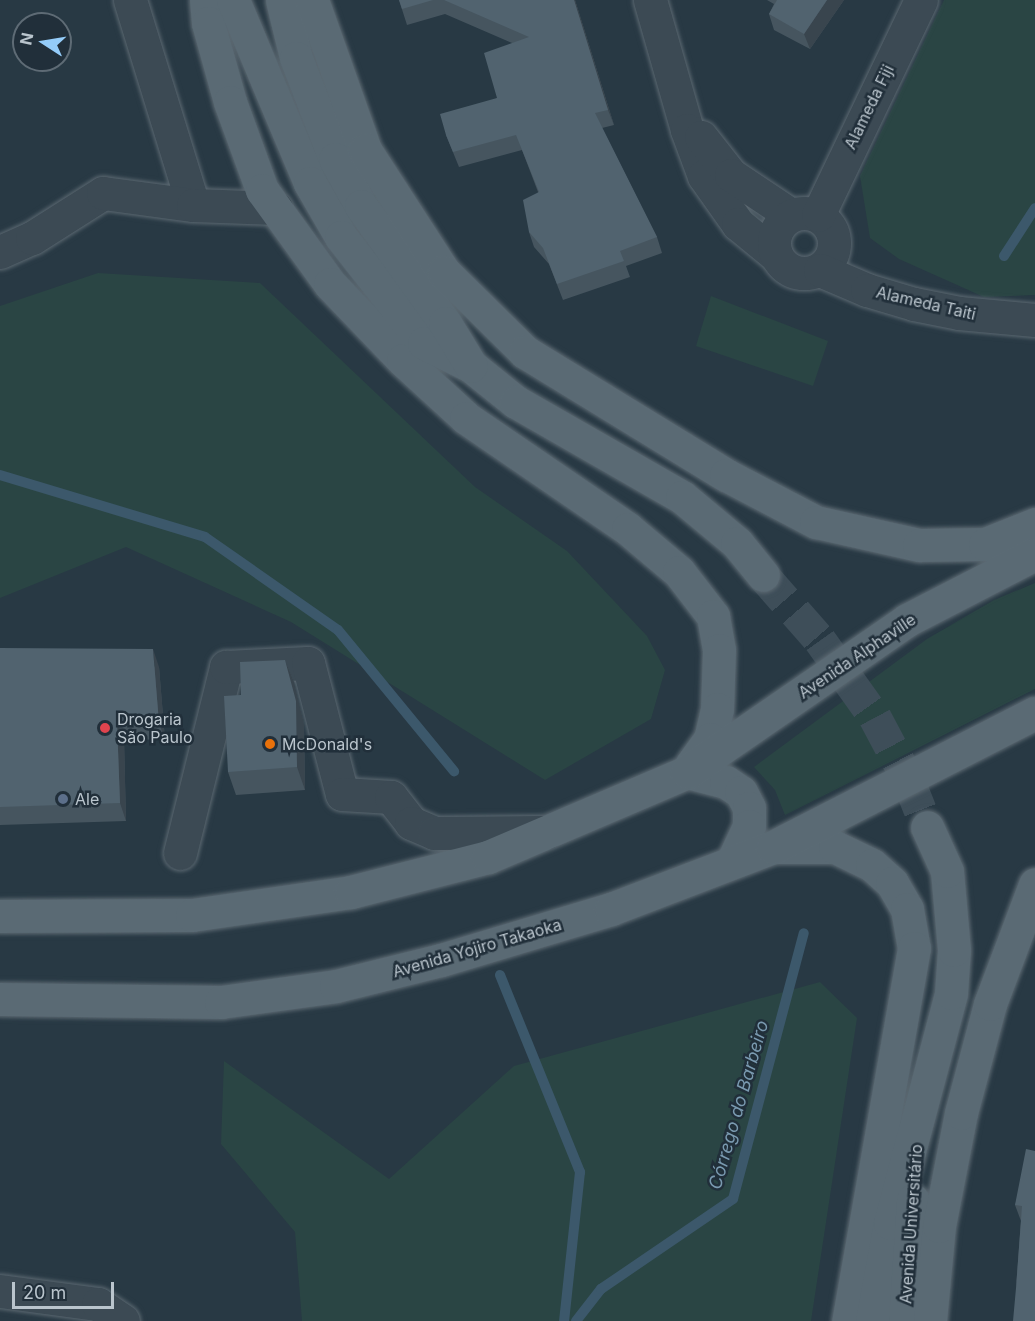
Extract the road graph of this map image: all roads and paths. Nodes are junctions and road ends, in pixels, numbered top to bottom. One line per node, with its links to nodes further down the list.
1 (130, 0): 9 (street)
2 (206, 0): 10 (main road)
3 (233, 0): 16 (main road)
4 (282, 0): 16 (main road)
5 (312, 0): 17 (main road)
6 (650, 0): 8 (street)
7 (921, 0): 11 (street, Alameda Fiji)
8 (684, 110): 11 (street); 13 (street)
9 (193, 205): 10 (street); 12 (street)
10 (276, 208): 21 (main road)
11 (804, 215): 13 (street); 14 (street)
12 (0, 252)
13 (777, 256): 14 (street)
14 (820, 270): 15 (street, Alameda Taiti)
15 (1035, 320)
16 (471, 366): 19 (main road)
17 (1035, 524)
18 (1035, 554): 21 (main road, Avenida Alphaville)
19 (763, 575)
20 (1035, 713): 24 (main road, Avenida Yojiro Takaoka)
21 (687, 772): 23 (main road); 26 (main road)
22 (927, 826): 30 (main road, Avenida Universitário)
23 (552, 831): 25 (street); 28 (main road)
24 (772, 847): 26 (main road, Avenida Yojiro Takaoka); 33 (main road)
25 (180, 854)
26 (733, 861): 29 (main road, Avenida Yojiro Takaoka)
27 (1035, 884): 36 (main road)
28 (0, 916)
29 (0, 999)
30 (918, 1126): 34 (main road, Avenida Universitário); 35 (main road, Avenida Universitário)
31 (0, 1291): 32 (street)
32 (123, 1321)
33 (848, 1321)
34 (872, 1321)
35 (905, 1321)
36 (930, 1321)

